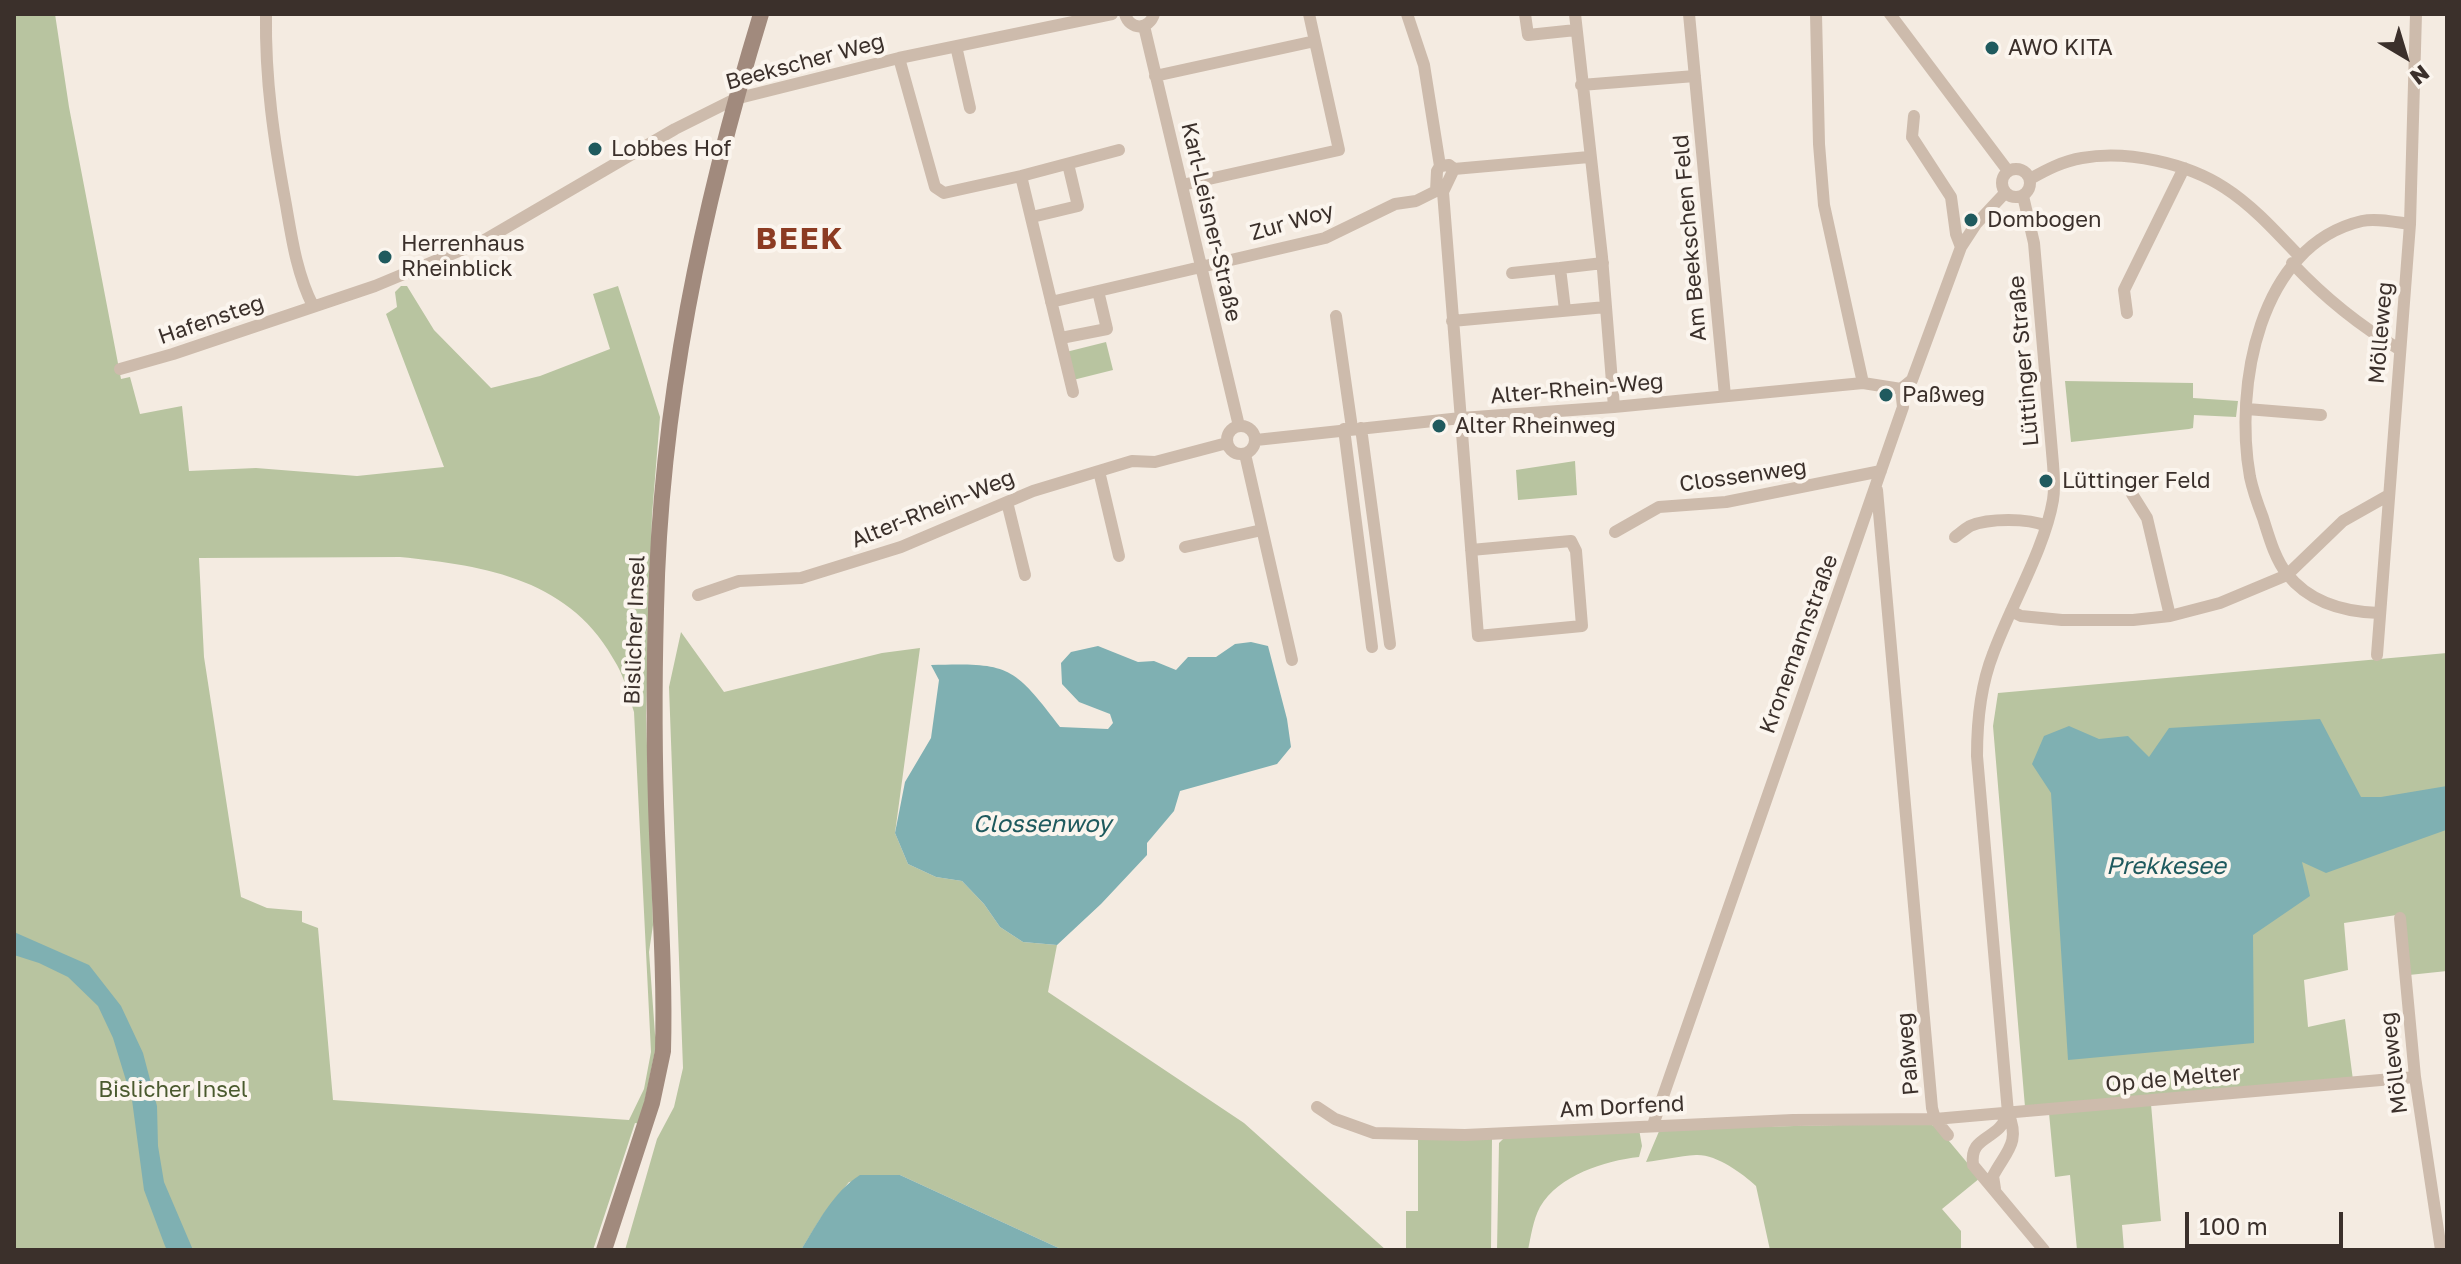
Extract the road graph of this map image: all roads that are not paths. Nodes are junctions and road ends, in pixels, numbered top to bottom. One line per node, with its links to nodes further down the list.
1 (266, 14): 47 (street)
2 (761, 14): 22 (main road, Bislicher Insel)
3 (1112, 14): 17 (street, Beekscher Weg)
4 (1125, 14): 14 (street)
5 (1154, 14): 14 (street)
6 (1309, 14): 16 (street)
7 (1407, 14): 28 (street)
8 (1525, 14): 15 (street)
9 (1575, 14): 15 (street)
10 (1689, 14): 20 (street, Am Beekschen Feld)
11 (1816, 14): 56 (street)
12 (1890, 14): 30 (street)
13 (2416, 14): 38 (street, Mölleweg)
14 (1144, 26): 19 (street, Karl-Leisner-Straße)
15 (1576, 30): 21 (street)
16 (1315, 41): 19 (street); 33 (street)
17 (956, 46): 18 (street, Beekscher Weg); 23 (street)
18 (899, 58): 22 (street, Beekscher Weg); 31 (street)
19 (1155, 76): 33 (street, Karl-Leisner-Straße)
20 (1695, 76): 21 (street); 59 (street, Am Beekschen Feld)
21 (1581, 85): 26 (street)
22 (735, 99): 47 (street, Beekscher Weg); 100 (main road, Bislicher Insel)
23 (970, 108)
24 (1914, 116): 39 (street)
25 (1119, 150): 27 (street)
26 (1589, 157): 28 (street); 41 (street)
27 (1068, 164): 31 (street); 37 (street)
28 (1447, 168): 34 (street)
29 (2184, 168): 32 (street); 40 (street); 50 (street)
30 (2008, 171): 32 (street); 35 (street)
31 (1021, 176): 37 (street)
32 (2030, 179): 36 (street)
33 (1182, 185): 42 (street, Karl-Leisner-Straße)
34 (1439, 192): 42 (street, Zur Woy); 52 (street)
35 (2005, 193): 36 (street); 39 (street, Kronemannstraße)
36 (2023, 196): 75 (street, Lüttinger Straße)
37 (1032, 217): 46 (street)
38 (2410, 224): 40 (street); 54 (street, Mölleweg)
39 (1961, 247): 57 (street, Kronemannstraße)
40 (2295, 260): 54 (street); 61 (street)
41 (1603, 263): 43 (street); 48 (street)
42 (1201, 267): 45 (street, Zur Woy); 64 (street, Karl-Leisner-Straße)
43 (1560, 268): 44 (street); 49 (street)
44 (1512, 273)
45 (1098, 291): 46 (street, Zur Woy); 53 (street)
46 (1051, 302): 53 (street)
47 (313, 306): 55 (street, Hafensteg)
48 (1606, 307): 49 (street); 60 (street)
49 (1565, 310): 52 (street)
50 (2127, 313)
51 (1336, 316): 65 (street)
52 (1452, 321): 63 (street)
53 (1061, 338): 58 (street)
54 (2399, 349): 73 (street, Mölleweg)
55 (120, 369)
56 (1863, 383): 57 (street, Alter-Rhein-Weg); 59 (street, Alter-Rhein-Weg)
57 (1901, 389): 70 (street, Kronemannstraße)
58 (1073, 392)
59 (1725, 396): 60 (street, Alter-Rhein-Weg)
60 (1614, 407): 63 (street, Alter-Rhein-Weg)
61 (2247, 409): 62 (street); 83 (street)
62 (2321, 415)
63 (1461, 418): 65 (street, Alter-Rhein-Weg); 80 (street)
64 (1239, 426): 66 (street); 67 (street)
65 (1352, 428): 66 (street, Alter-Rhein-Weg); 88 (street); 89 (street)
66 (1256, 440): 68 (street)
67 (1227, 443): 68 (street); 69 (street, Alter-Rhein-Weg)
68 (1245, 454): 76 (street)
69 (1099, 471): 74 (street, Alter-Rhein-Weg); 81 (street)
70 (1881, 471): 71 (street, Kronemannstraße); 77 (street, Clossenweg)
71 (1876, 487): 96 (street, Paßweg); 97 (street, Kronemannstraße)
72 (2132, 494): 87 (street)
73 (2389, 495): 83 (street); 86 (street, Mölleweg)
74 (1007, 502): 82 (street); 84 (street, Alter-Rhein-Weg)
75 (2046, 526): 78 (street); 85 (street, Lüttinger Straße)
76 (1262, 530): 79 (street); 91 (street)
77 (1615, 532)
78 (1955, 537)
79 (1185, 547)
80 (1471, 550): 80 (street)
81 (1119, 556)
82 (1025, 575)
83 (2287, 575): 86 (street); 87 (street)
84 (698, 595)
85 (2011, 611): 87 (street); 95 (street, Lüttinger Straße)
86 (2379, 613): 90 (street, Mölleweg)
87 (2170, 616)
88 (1390, 644)
89 (1372, 647)
90 (2377, 655)
91 (1292, 660)
92 (2400, 918): 93 (street, Mölleweg)
93 (2415, 1077): 95 (street, Op de Melter); 102 (street, Mölleweg)
94 (1317, 1107): 97 (street, Am Dorfend)
95 (2008, 1113): 96 (street, Op de Melter); 99 (street, Lüttinger Straße); 99 (street)
96 (1935, 1119): 97 (street, Am Dorfend); 98 (street, Paßweg)
97 (1653, 1125)
98 (1948, 1135)
99 (1995, 1189): 101 (street)
100 (604, 1250)
101 (2044, 1250)
102 (2441, 1250)

